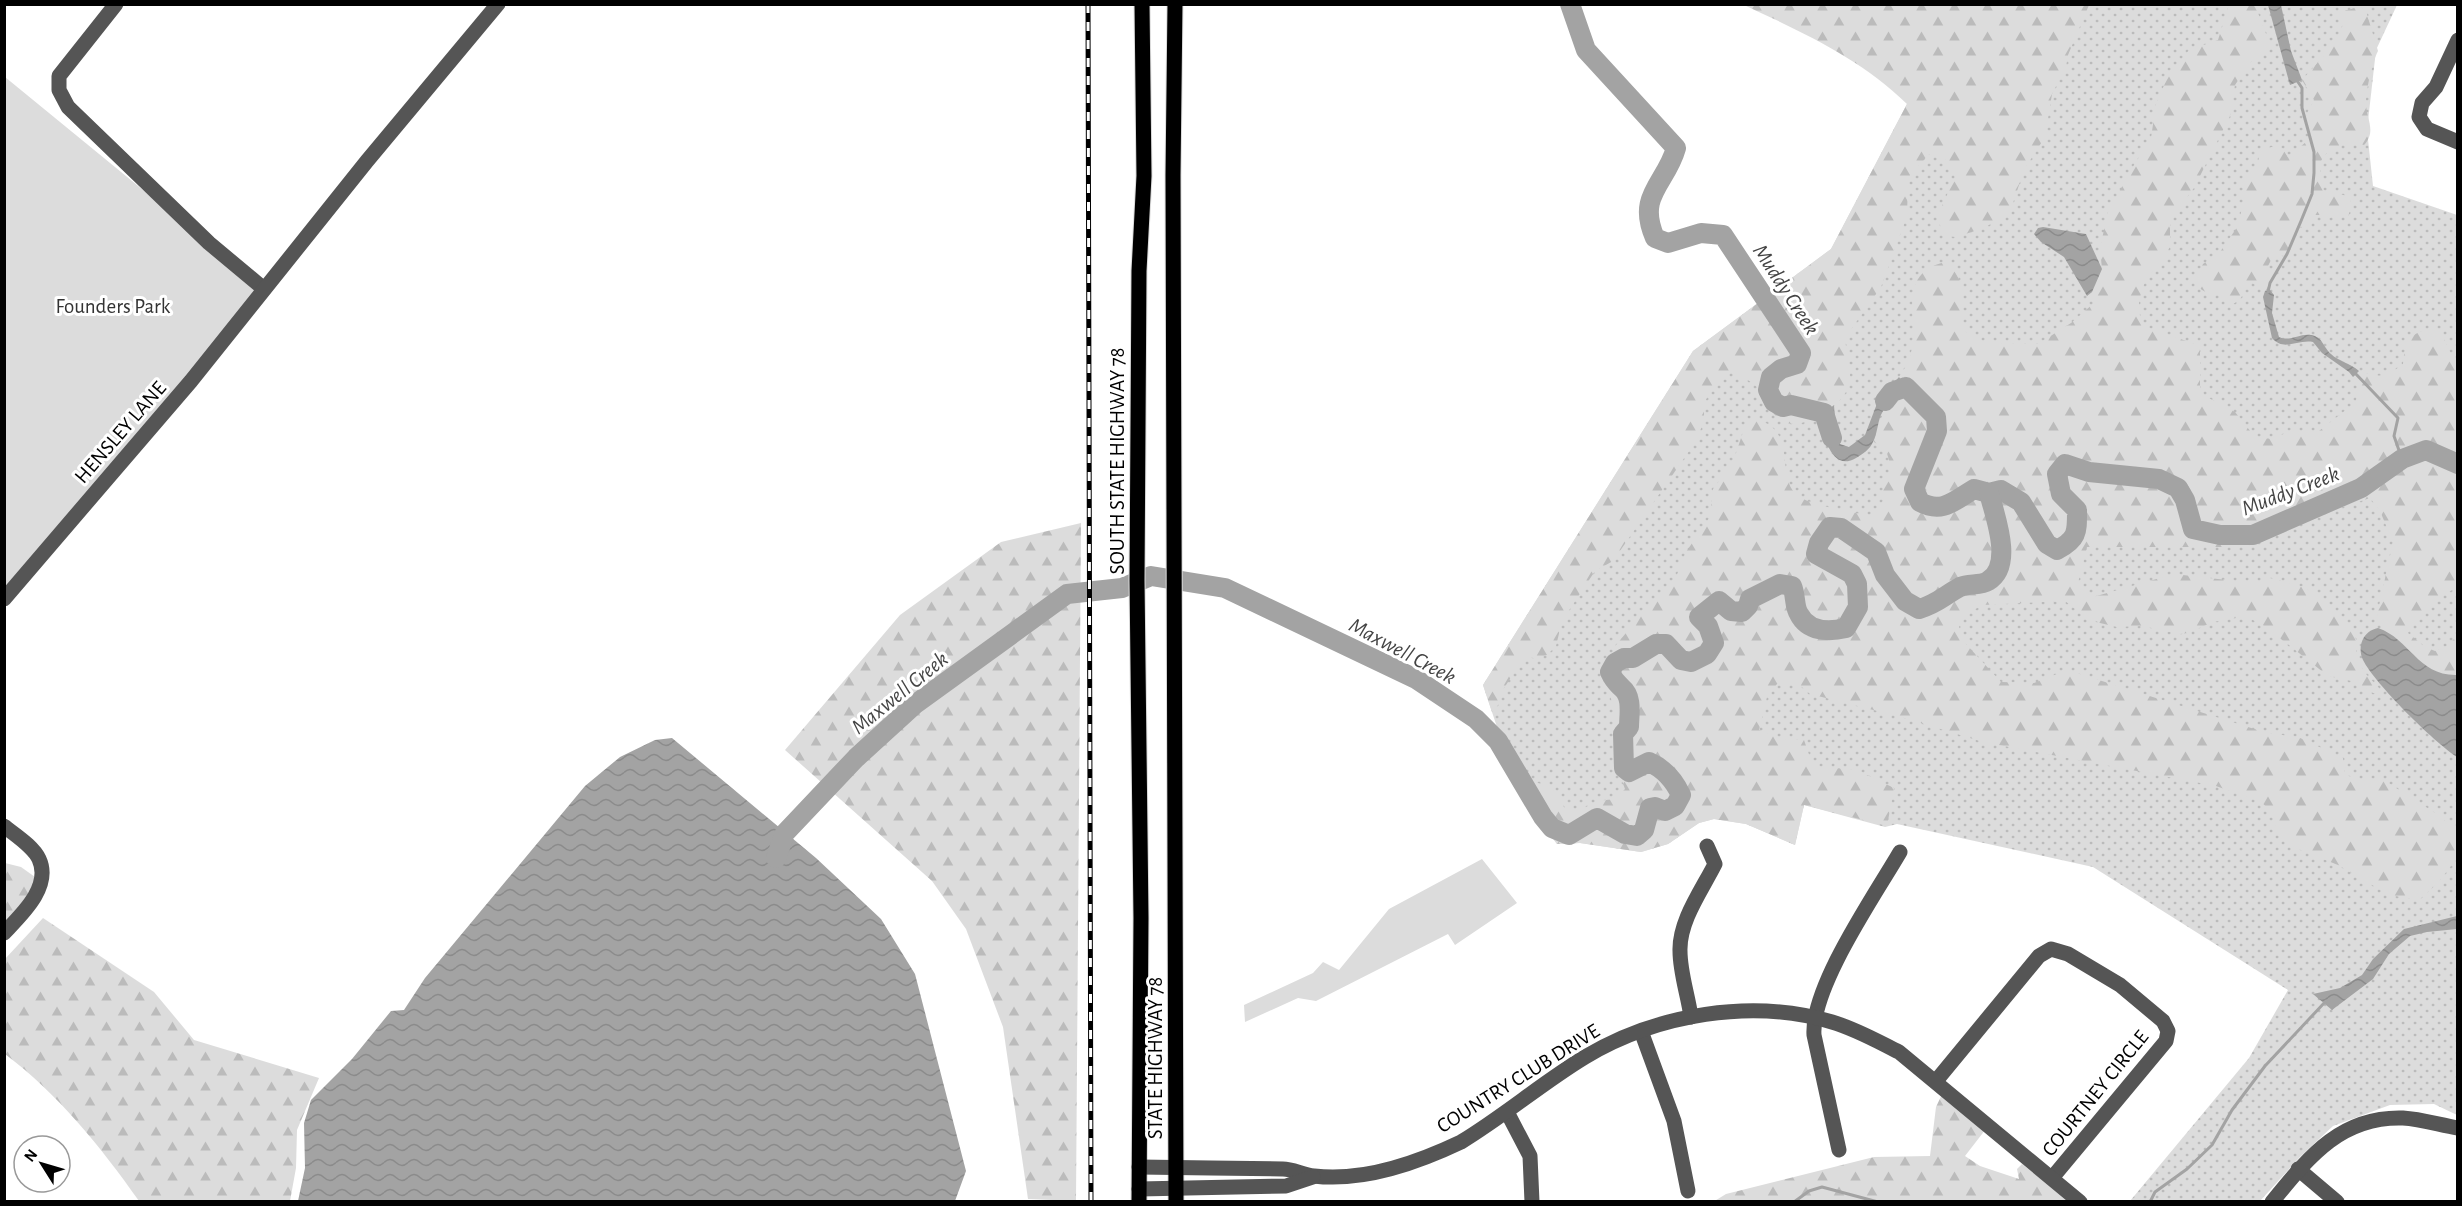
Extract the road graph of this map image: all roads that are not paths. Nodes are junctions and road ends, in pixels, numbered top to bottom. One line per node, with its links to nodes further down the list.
1 (116, 4): 7 (street)
2 (498, 4): 7 (street, HENSLEY LANE)
3 (1142, 4): 12 (main road, SOUTH STATE HIGHWAY 78)
4 (1175, 4): 22 (main road, STATE HIGHWAY 78)
5 (2457, 40): 6 (street)
6 (2457, 142)
7 (264, 289): 8 (street, HENSLEY LANE)
8 (4, 599)
9 (4, 826): 13 (street)
10 (1707, 846): 14 (street)
11 (1900, 852): 15 (street)
12 (1141, 918): 21 (main road, STATE HIGHWAY 78)
13 (4, 933)
14 (1691, 1017): 15 (street, COUNTRY CLUB DRIVE); 16 (street, COUNTRY CLUB DRIVE)
15 (1815, 1018): 17 (street, COUNTRY CLUB DRIVE); 20 (street)
16 (1641, 1031): 18 (street, COUNTRY CLUB DRIVE); 28 (street)
17 (1936, 1081): 26 (street, COUNTRY CLUB DRIVE); 26 (street, COURTNEY CIRCLE)
18 (1507, 1112): 25 (street, COUNTRY CLUB DRIVE); 31 (street)
19 (2457, 1128): 24 (street)
20 (1839, 1150)
21 (1139, 1167): 22 (street, COUNTRY CLUB DRIVE); 29 (main road, STATE HIGHWAY 78)
22 (1176, 1168): 23 (street, COUNTRY CLUB DRIVE); 30 (main road, STATE HIGHWAY 78)
23 (1259, 1168): 25 (street, COUNTRY CLUB DRIVE); 27 (street)
24 (2298, 1169): 33 (street); 34 (street)
25 (1313, 1176): 27 (street, COUNTRY CLUB DRIVE)
26 (2052, 1178): 32 (street, COUNTRY CLUB DRIVE)
27 (1258, 1187): 30 (street, COUNTRY CLUB DRIVE)
28 (1688, 1191)
29 (1139, 1195): 30 (street, COUNTRY CLUB DRIVE)
30 (1176, 1195)
31 (1532, 1202)
32 (2080, 1202)
33 (2272, 1202)
34 (2337, 1202)

